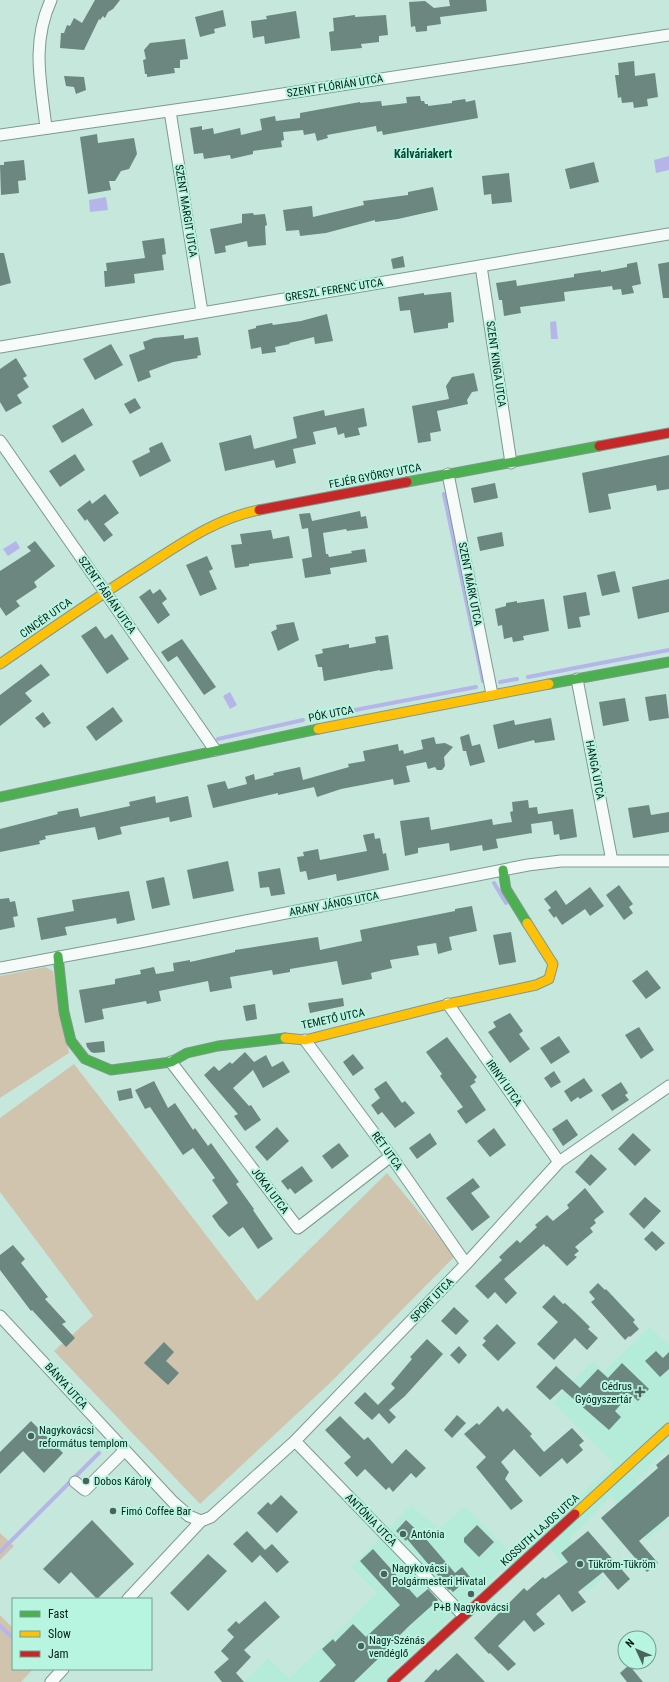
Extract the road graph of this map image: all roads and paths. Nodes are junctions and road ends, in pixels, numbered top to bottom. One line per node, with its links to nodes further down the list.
1 (51, 0): 4 (street)
2 (669, 35): 3 (street, SZENT FLÓRIÁN UTCA)
3 (170, 110): 4 (street, SZENT FLÓRIÁN UTCA); 8 (street, SZENT MARGIT UTCA)
4 (46, 128): 5 (street, SZENT FLÓRIÁN UTCA)
5 (0, 135)
6 (669, 234): 7 (street, GRESZL FERENC UTCA)
7 (481, 266): 8 (street, GRESZL FERENC UTCA); 12 (street, SZENT KINGA UTCA)
8 (202, 312): 9 (street, GRESZL FERENC UTCA)
9 (0, 347)
10 (669, 433): 12 (street, FEJÉR GYÖRGY UTCA)
11 (0, 441): 14 (street, SZENT FÁBIÁN UTCA)
12 (511, 463): 13 (street, FEJÉR GYÖRGY UTCA)
13 (448, 474): 14 (street, FEJÉR GYÖRGY UTCA); 18 (street, SZENT MÁRK UTCA)
14 (105, 592): 16 (street, CINCÉR UTCA); 19 (street, SZENT FÁBIÁN UTCA)
15 (669, 662): 17 (street, PÓK UTCA)
16 (0, 664)
17 (577, 680): 18 (street, PÓK UTCA); 21 (street, HANGA UTCA)
18 (492, 694): 19 (street, PÓK UTCA)
19 (215, 750): 20 (street, PÓK UTCA)
20 (0, 797)
21 (612, 860): 22 (street, ARANY JÁNOS UTCA); 23 (street, ARANY JÁNOS UTCA)
22 (669, 861)
23 (503, 870): 24 (street, ARANY JÁNOS UTCA); 26 (street, TEMETŐ UTCA)
24 (58, 956): 25 (street, ARANY JÁNOS UTCA); 28 (street, TEMETŐ UTCA)
25 (0, 968)
26 (448, 1004): 27 (street, TEMETŐ UTCA); 31 (street, IRINYI UTCA)
27 (305, 1040): 28 (street, TEMETŐ UTCA); 30 (street, RÉT UTCA)
28 (171, 1062): 30 (street, JÓKAI UTCA)
29 (669, 1086): 31 (street, SPORT UTCA)
30 (391, 1156): 32 (street, RÉT UTCA)
31 (560, 1162): 32 (street, SPORT UTCA)
32 (466, 1264): 35 (street, SPORT UTCA)
33 (0, 1316): 36 (street, BÁNYA UTCA)
34 (669, 1428): 40 (street, KOSSUTH LAJOS UTCA)
35 (295, 1441): 38 (street, SPORT UTCA); 40 (street, ANTÓNIA UTCA)
36 (124, 1450): 37 (street); 38 (street, BÁNYA UTCA)
37 (75, 1482)
38 (201, 1521): 39 (street, SPORT UTCA)
39 (129, 1598)
40 (463, 1615): 43 (street, KOSSUTH LAJOS UTCA)
41 (62, 1670): 42 (street)
42 (51, 1682)
43 (392, 1682)

